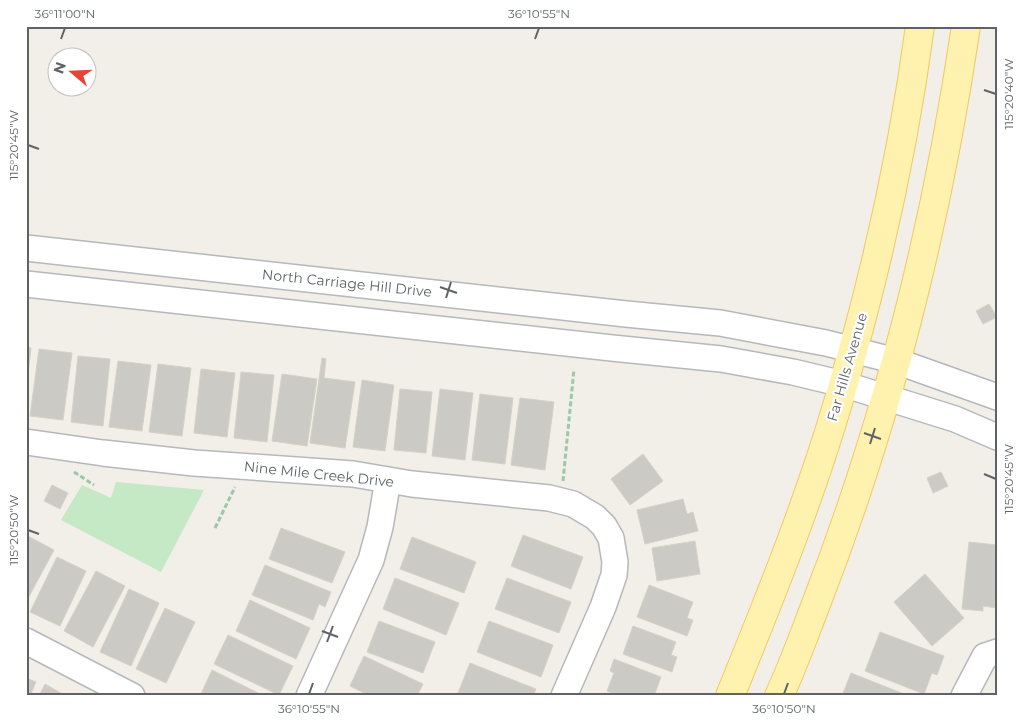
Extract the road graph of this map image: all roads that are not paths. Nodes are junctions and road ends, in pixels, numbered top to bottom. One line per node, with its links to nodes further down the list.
1 (920, 26): 5 (main road, Far Hills Avenue)
2 (966, 26): 5 (main road, Far Hills Avenue)
3 (26, 248): 5 (street, North Carriage Hill Drive)
4 (26, 284): 6 (street)
5 (874, 355): 6 (main road, Far Hills Avenue); 6 (main road, Far Hills Avenue); 7 (street, North Carriage Hill Drive)
6 (865, 391): 8 (street); 16 (main road, Far Hills Avenue); 17 (main road, Far Hills Avenue)
7 (997, 397)
8 (997, 437)
9 (26, 442): 10 (street, Nine Mile Creek Drive)
10 (388, 480): 14 (street); 15 (street, Nine Mile Creek Drive)
11 (26, 641): 13 (street)
12 (997, 652): 18 (street)
13 (132, 696)
14 (310, 696)
15 (564, 696)
16 (730, 696)
17 (780, 696)
18 (964, 696)

